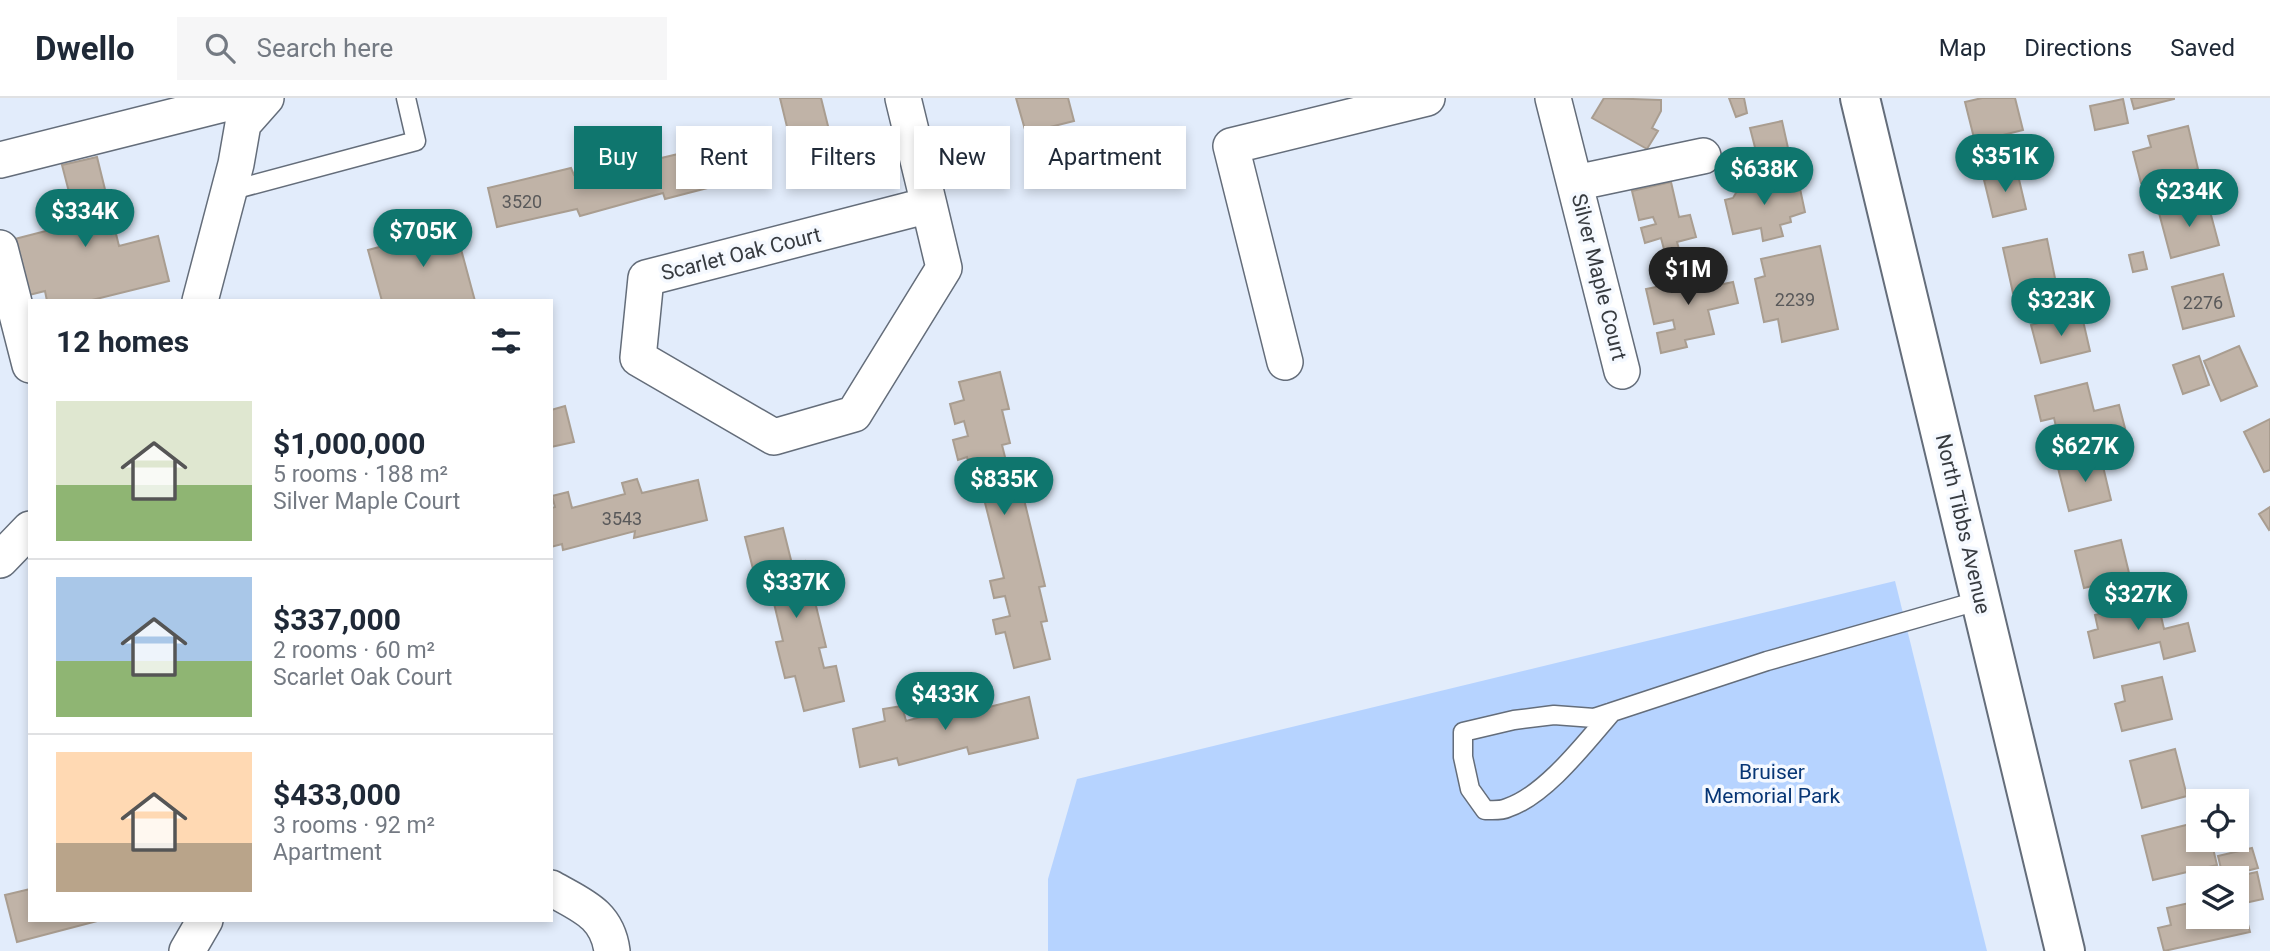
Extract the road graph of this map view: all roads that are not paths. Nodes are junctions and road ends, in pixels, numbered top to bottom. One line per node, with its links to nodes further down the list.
1 (247, 98): 9 (street)
2 (266, 98): 11 (street)
3 (406, 98): 11 (lane)
4 (903, 98): 12 (street, Scarlet Oak Court)
5 (1553, 98): 10 (street, Silver Maple Court)
6 (1860, 98): 20 (street, North Tibbs Avenue)
7 (1412, 100): 16 (street)
8 (1703, 156): 10 (street, Silver Maple Court)
9 (0, 160)
10 (1575, 183): 17 (street, Silver Maple Court)
11 (229, 191): 14 (street)
12 (929, 205): 12 (street, Scarlet Oak Court)
13 (0, 248): 15 (street)
14 (201, 299)
15 (28, 357)
16 (1286, 362)
17 (1622, 371)
18 (28, 531): 19 (street)
19 (0, 560)
20 (1981, 600): 21 (lane); 26 (street, North Tibbs Avenue)
21 (1612, 712): 21 (lane)
22 (553, 889): 25 (street)
23 (204, 922): 24 (street)
24 (187, 951)
25 (612, 951)
26 (2065, 951)

